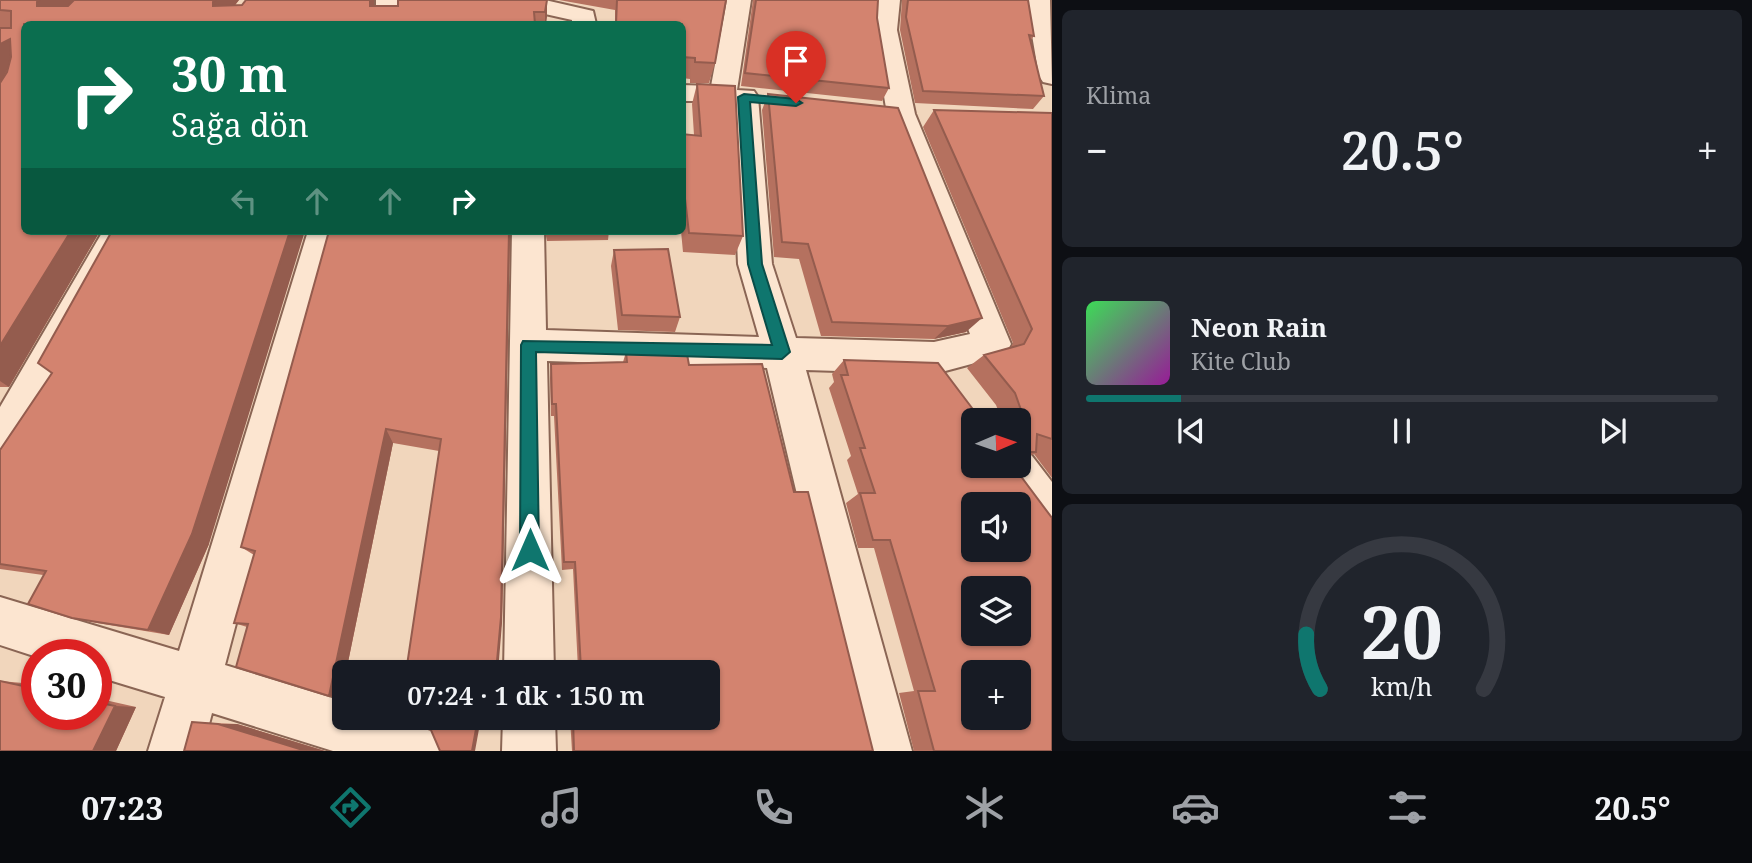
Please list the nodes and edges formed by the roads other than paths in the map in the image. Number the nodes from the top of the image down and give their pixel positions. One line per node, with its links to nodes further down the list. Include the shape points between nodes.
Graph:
1 (388, 0): 6 (street)
2 (513, 0): 7 (street, via 584,16)
3 (739, 0): 10 (street)
4 (888, 0): 16 (street, via 885,30 902,113 992,344)
5 (1038, 0): 8 (street)
6 (388, 21)
7 (584, 21)
8 (1052, 76)
9 (686, 93): 10 (street)
10 (746, 98): 15 (street, via 755,264)
11 (117, 235): 18 (street)
12 (323, 235): 23 (street)
13 (528, 235): 14 (street)
14 (528, 345): 15 (street); 22 (street)
15 (782, 352): 16 (street); 28 (street)
16 (934, 358): 17 (street)
17 (957, 389)
18 (0, 446)
19 (1023, 478): 20 (street)
20 (1052, 517)
21 (0, 621): 23 (street)
22 (529, 660)
23 (196, 684): 25 (street); 26 (street)
24 (529, 730): 27 (street)
25 (175, 751)
26 (417, 751)
27 (529, 751)
28 (885, 751)

